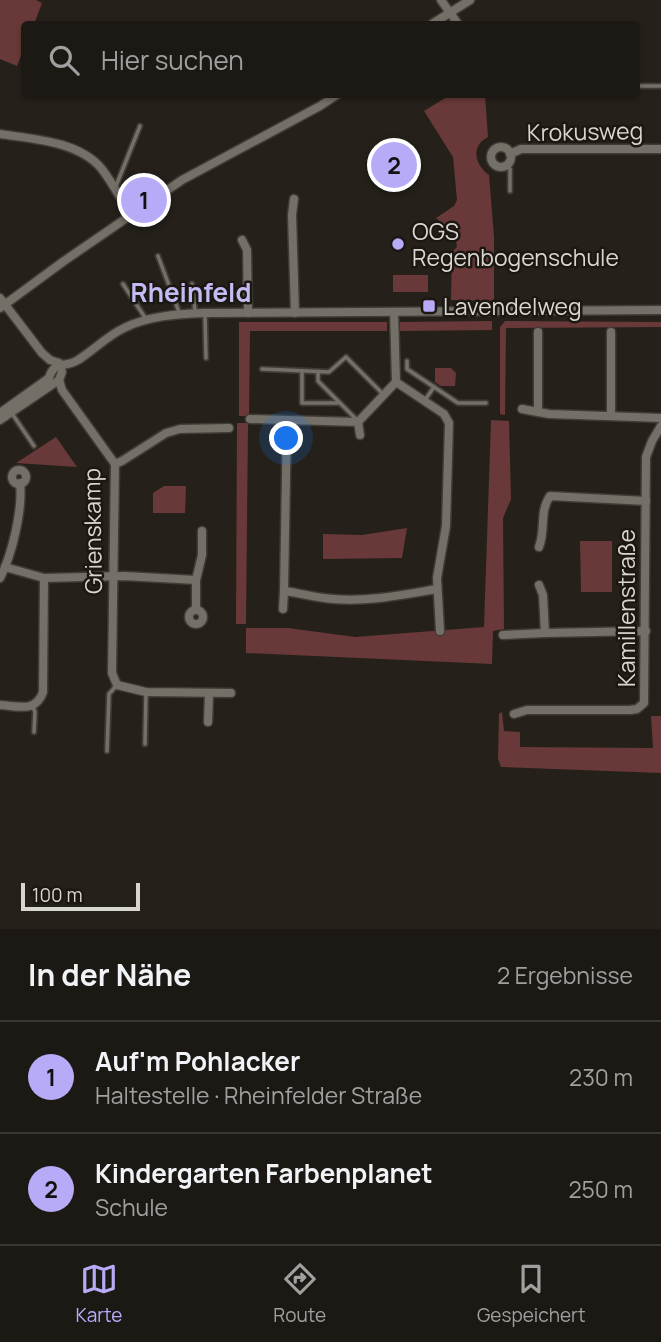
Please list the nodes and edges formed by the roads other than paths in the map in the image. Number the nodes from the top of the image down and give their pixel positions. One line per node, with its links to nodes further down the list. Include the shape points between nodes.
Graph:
1 (441, 0): 3 (street)
2 (470, 0): 3 (street)
3 (450, 12): 4 (street); 5 (street)
4 (436, 21)
5 (456, 21)
6 (640, 86): 7 (lane)
7 (661, 86)
8 (332, 98): 17 (street, via 182,180)
9 (140, 127): 14 (lane)
10 (0, 134): 14 (street, via 80,153 101,168)
11 (661, 149): 12 (street, Krokusweg, via 521,149)
12 (510, 153): 13 (street, Krokusweg); 13 (street, Krokusweg, via 500,147 491,154 496,165)
13 (507, 164): 15 (lane)
14 (115, 189): 17 (street)
15 (510, 191)
16 (294, 199): 27 (street)
17 (130, 214): 22 (street)
18 (242, 240): 26 (street, via 247,250)
19 (158, 256): 28 (lane)
20 (123, 284): 29 (lane)
21 (192, 284): 25 (lane)
22 (2, 303): 34 (street, via 42,353)
23 (661, 310): 24 (street)
24 (394, 312): 27 (street); 39 (street)
25 (200, 313): 26 (street); 28 (street); 32 (lane)
26 (248, 313): 27 (street)
27 (295, 313)
28 (179, 314): 29 (street)
29 (146, 321): 34 (street, via 123,328 78,360)
30 (538, 332): 47 (street)
31 (611, 332): 48 (street)
32 (206, 358)
33 (407, 361): 40 (lane, via 407,369)
34 (59, 363): 38 (street, via 62,373)
35 (261, 369): 36 (lane)
36 (302, 371): 37 (lane); 44 (lane, via 302,403)
37 (318, 372): 41 (lane, via 329,372 346,357); 44 (lane, via 318,381)
38 (54, 381): 46 (street); 58 (street, Grienskamp)
39 (396, 382): 41 (street); 42 (street)
40 (434, 387): 42 (lane); 43 (lane, via 458,403)
41 (385, 396): 53 (street)
42 (425, 400): 69 (street, via 449,423 446,526)
43 (486, 403)
44 (340, 404): 53 (lane)
45 (522, 409): 47 (street)
46 (6, 411): 51 (street); 57 (lane)
47 (538, 412): 48 (street)
48 (611, 415): 49 (street)
49 (661, 418)
50 (250, 419): 52 (street)
51 (0, 420)
52 (287, 420): 53 (street); 70 (street)
53 (358, 422): 56 (street)
54 (661, 426): 60 (street, Kamillenstraße, via 646,457)
55 (229, 428): 58 (street, via 166,433)
56 (360, 435)
57 (34, 446)
58 (114, 464): 66 (street, Grienskamp)
59 (20, 483): 63 (street, via 22,495)
60 (646, 501): 62 (street, via 550,496 543,509); 74 (street, Kamillenstraße)
61 (202, 531): 67 (street)
62 (539, 547)
63 (5, 567): 64 (street); 65 (street)
64 (0, 578)
65 (44, 578): 66 (street); 82 (street, via 44,687)
66 (113, 578): 67 (street); 77 (street, Grienskamp, via 112,673)
67 (196, 580): 72 (street)
68 (539, 586): 75 (street)
69 (437, 589): 70 (street, via 365,599); 73 (street)
70 (284, 591): 71 (street)
71 (283, 609)
72 (196, 610)
73 (440, 631)
74 (646, 631): 75 (street); 83 (street, Kamillenstraße, via 641,707 527,709)
75 (545, 633): 76 (street)
76 (503, 635)
77 (117, 685): 78 (street); 87 (lane, Grienskamp, via 109,694)
78 (146, 692): 80 (street); 86 (lane)
79 (231, 693): 80 (street)
80 (209, 694): 84 (street)
81 (0, 705): 82 (street)
82 (33, 706): 85 (lane)
83 (514, 714)
84 (208, 722)
85 (34, 732)
86 (145, 744)
87 (107, 751)

